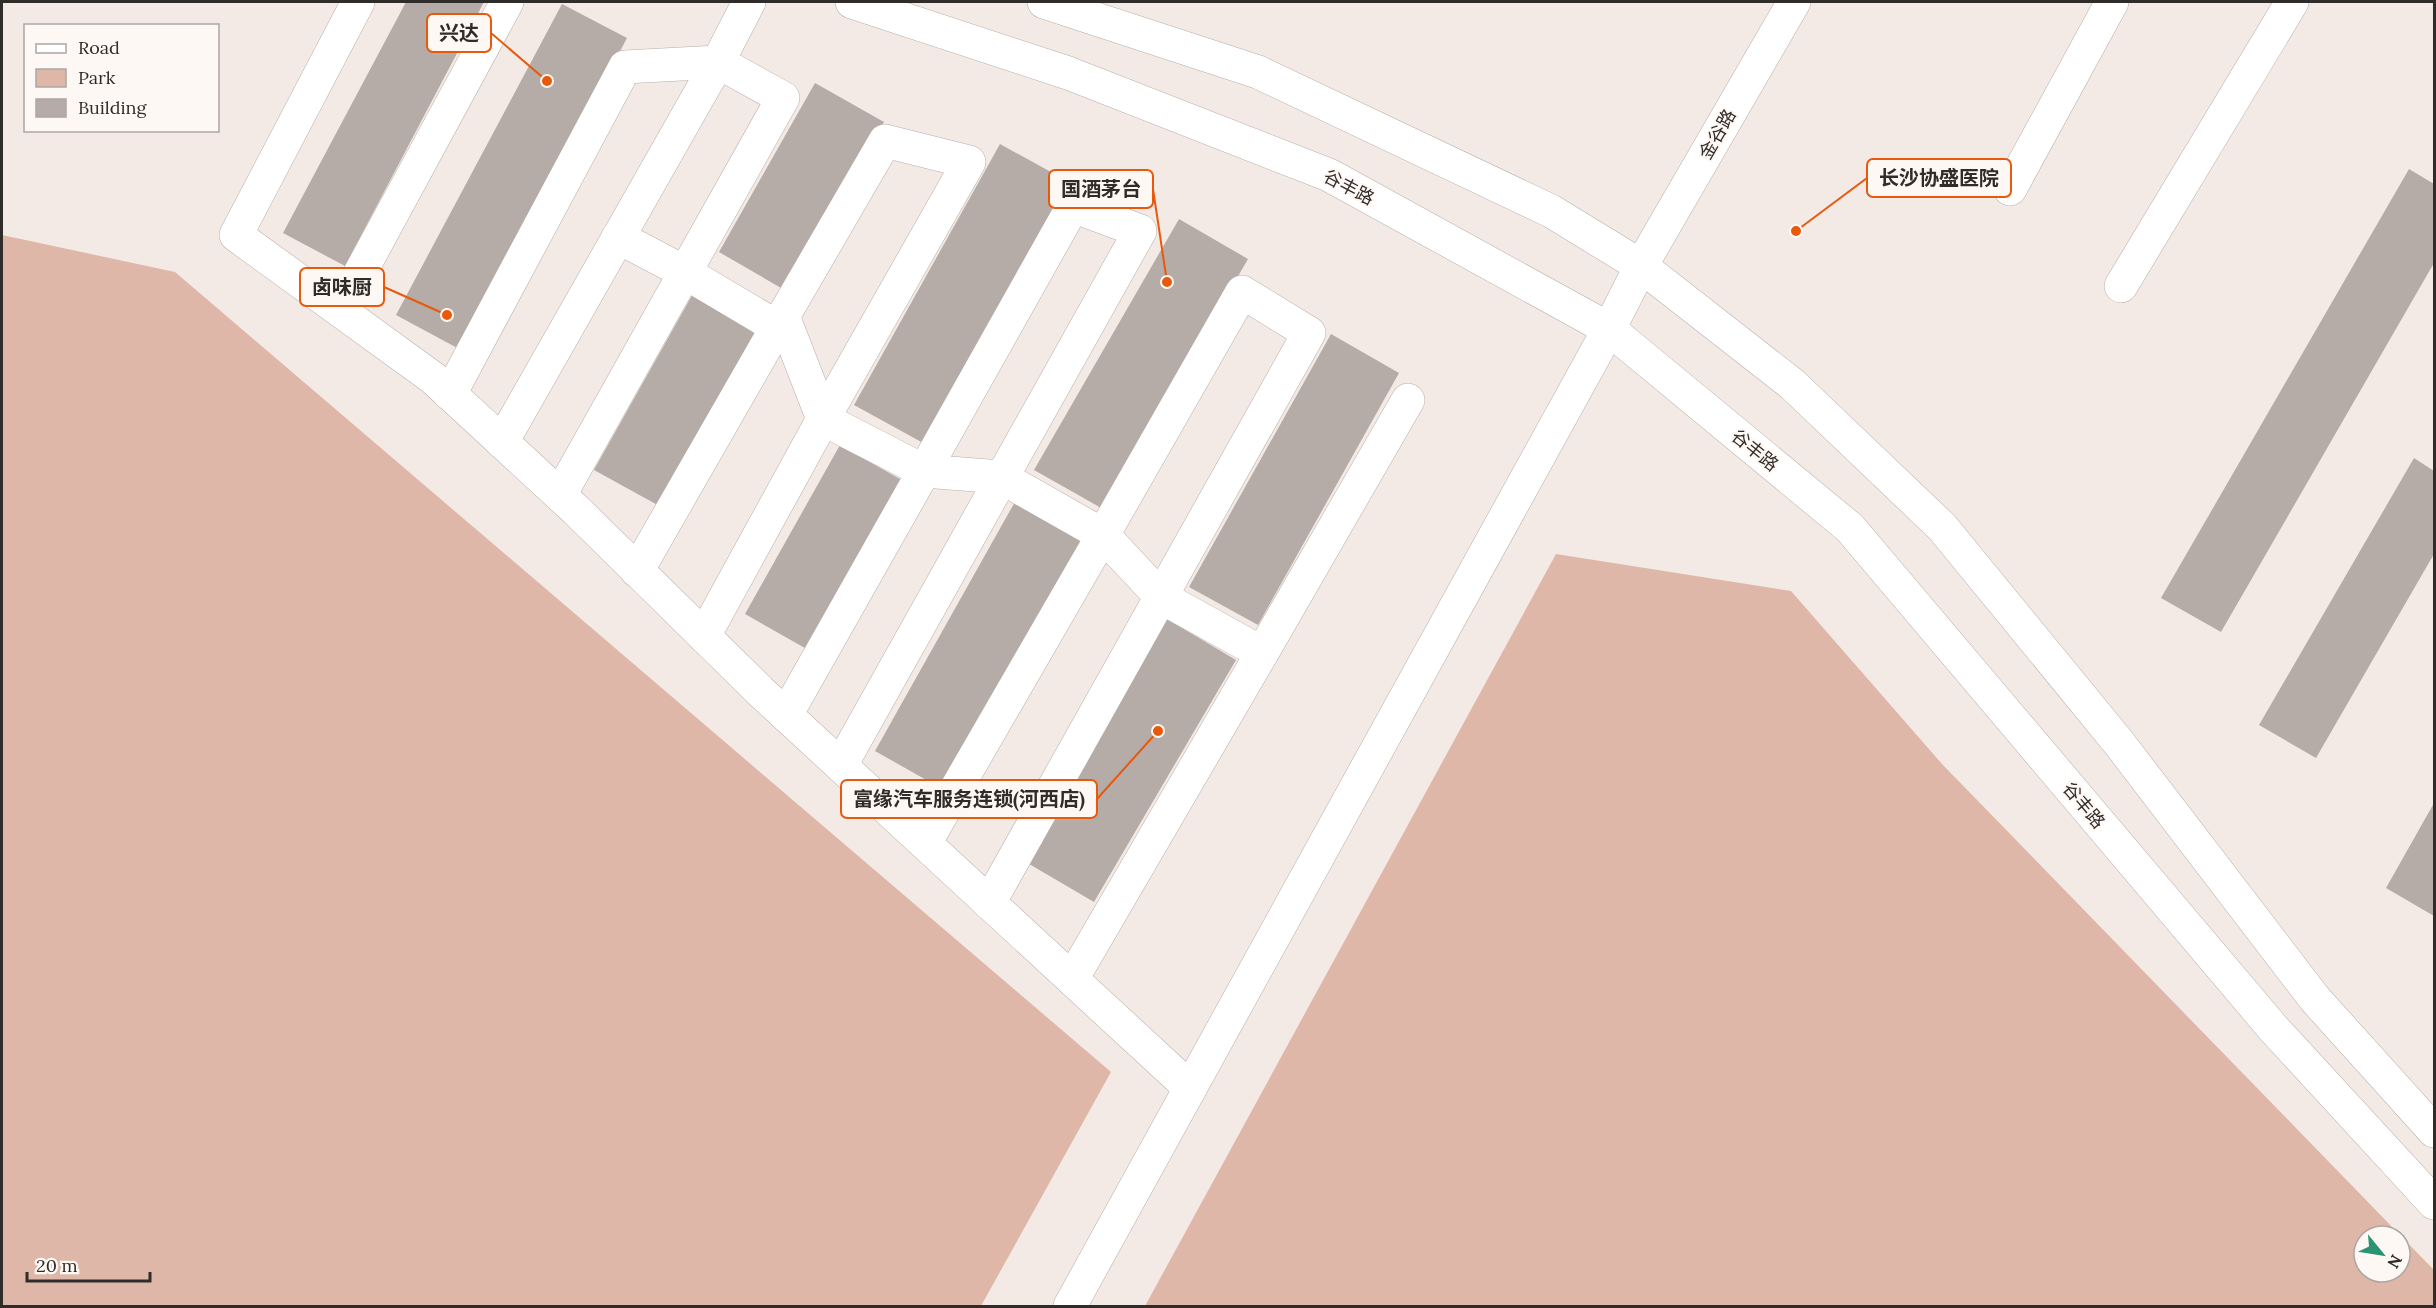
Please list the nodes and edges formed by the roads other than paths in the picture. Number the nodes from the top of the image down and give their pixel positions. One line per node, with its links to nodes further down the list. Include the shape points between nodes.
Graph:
1 (358, 2): 15 (street, via 236,235)
2 (507, 2): 15 (street)
3 (749, 2): 9 (street)
4 (852, 2): 17 (street, 谷丰路, via 1068,73 1329,175)
5 (1044, 2): 12 (street, via 1258,72 1551,212)
6 (1794, 2): 12 (street, 金谷路)
7 (2112, 2): 10 (street)
8 (2292, 2): 14 (street)
9 (718, 62): 11 (street); 13 (street, via 783,98); 18 (street, via 625,67)
10 (2010, 189)
11 (618, 237): 13 (street); 21 (street)
12 (1641, 266): 17 (street, 金谷路); 36 (street, via 1792,384 1942,526 2119,743 2315,999)
13 (686, 273): 16 (street); 24 (street)
14 (2121, 286)
15 (340, 310): 18 (street)
16 (780, 322): 20 (street); 20 (street, via 885,141 969,162); 26 (street)
17 (1609, 329): 35 (street, 金谷路); 37 (street, 谷丰路, via 1850,528 2273,1028)
18 (450, 394): 21 (street)
19 (1408, 400): 29 (street)
20 (823, 419): 22 (street); 28 (street)
21 (502, 442): 24 (street)
22 (924, 471): 23 (street); 23 (street, via 1073,206 1140,231); 30 (street)
23 (1001, 477): 25 (street); 31 (street)
24 (560, 495): 26 (street)
25 (1103, 535): 27 (street); 27 (street, via 1242,292 1308,333); 32 (street)
26 (638, 570): 28 (street)
27 (1161, 597): 29 (street); 33 (street)
28 (704, 636): 30 (street)
29 (1262, 653): 34 (street)
30 (786, 715): 31 (street)
31 (841, 765): 32 (street)
32 (925, 843): 33 (street)
33 (990, 903): 34 (street)
34 (1072, 979): 35 (street)
35 (1190, 1088): 38 (street, 金谷路)
36 (2434, 1131)
37 (2434, 1203)
38 (1070, 1306)

